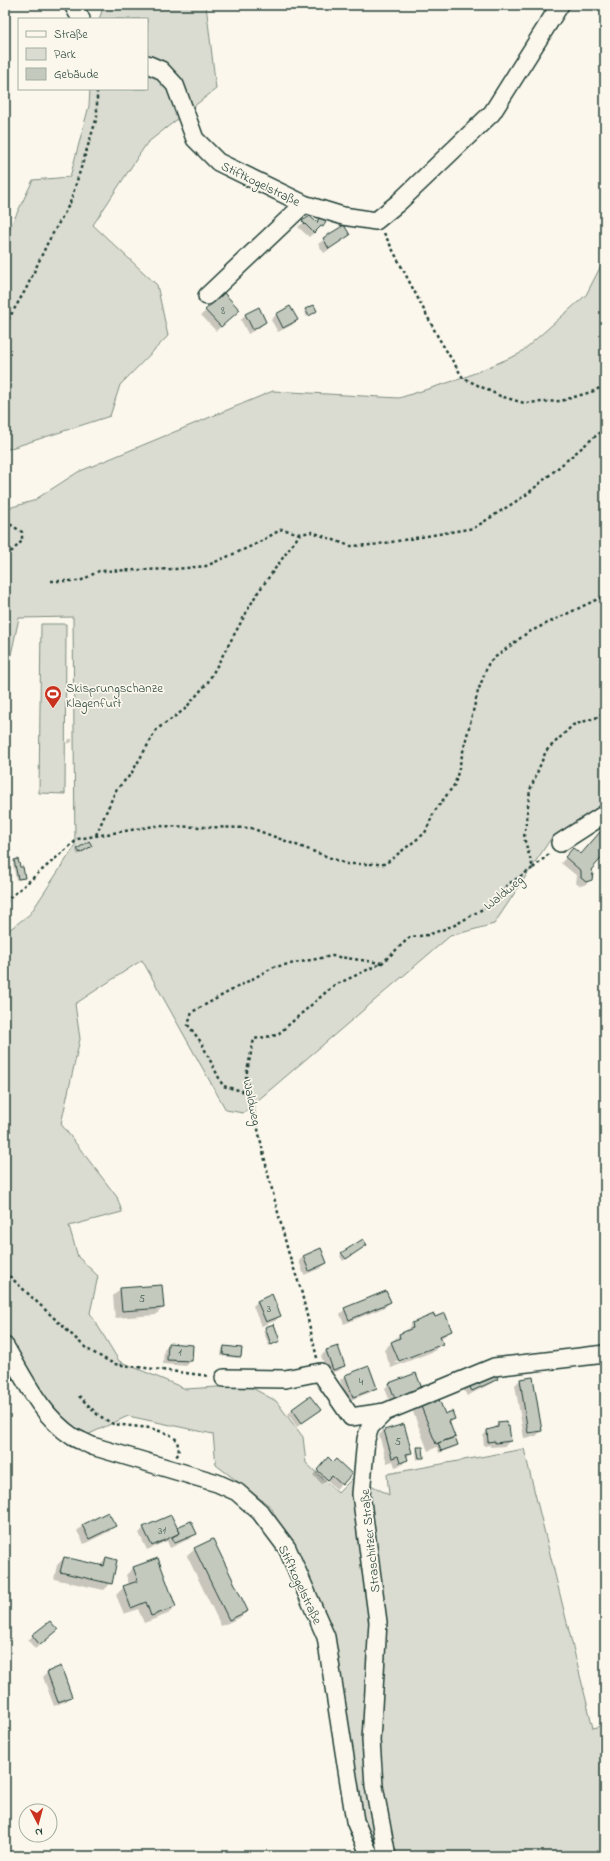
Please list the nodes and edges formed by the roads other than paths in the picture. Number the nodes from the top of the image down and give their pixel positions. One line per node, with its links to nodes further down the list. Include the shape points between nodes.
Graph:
1 (73, 5): 3 (street)
2 (560, 5): 5 (street, Stiftkogelstraße, via 492,113 398,204 376,221 342,216)
3 (80, 18)
4 (148, 64): 5 (street, Stiftkogelstraße, via 161,70 175,85 195,139 218,162)
5 (304, 204): 6 (street)
6 (206, 296)
7 (605, 814): 8 (street)
8 (560, 843)
9 (5, 1346): 15 (street, Stiftkogelstraße, via 38,1402 55,1422 73,1437 92,1446 217,1483 237,1492 260,1512 286,1548 326,1637 355,1821)
10 (605, 1354): 12 (street, Straschitzer Straße, via 494,1367)
11 (224, 1378): 13 (street, via 285,1379 320,1372)
12 (385, 1412): 13 (street); 14 (street, Straschitzer Straße, via 370,1427)
13 (351, 1417): 14 (street)
14 (366, 1439): 16 (street, Straschitzer Straße, via 361,1494 378,1622 371,1740 374,1786)
15 (370, 1856)
16 (387, 1856)

